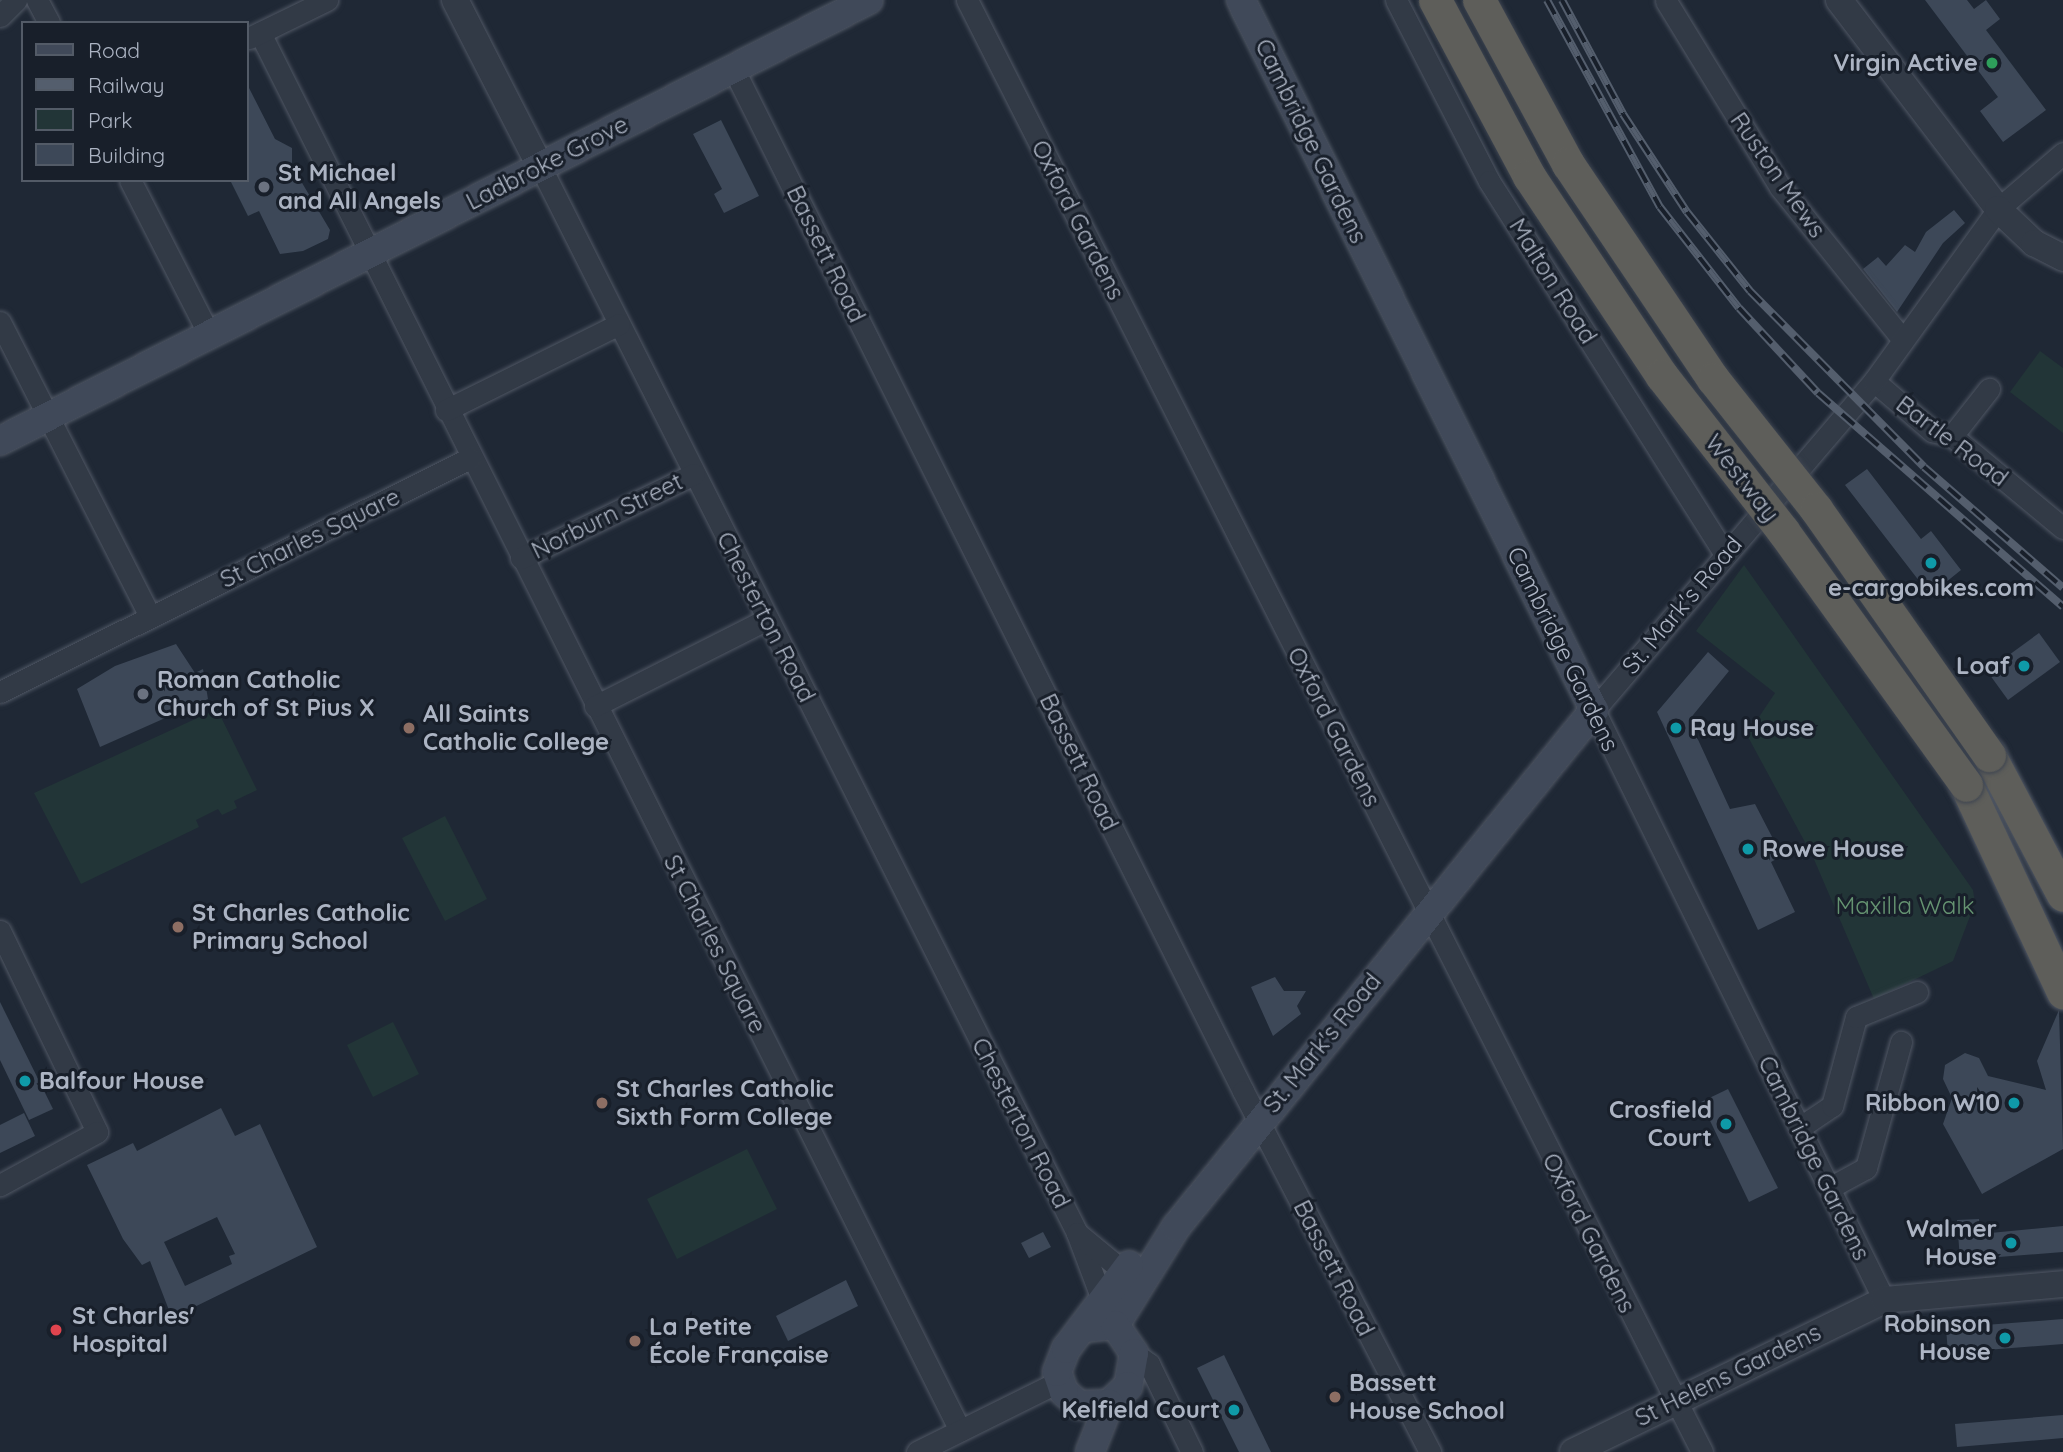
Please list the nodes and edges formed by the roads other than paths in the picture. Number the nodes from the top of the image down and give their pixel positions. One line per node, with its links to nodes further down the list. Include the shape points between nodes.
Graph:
1 (16, 0): 13 (street)
2 (37, 0): 14 (street)
3 (327, 0): 15 (street)
4 (455, 0): 18 (street, Chesterton Road)
5 (869, 0): 16 (main road, Ladbroke Grove)
6 (967, 0): 47 (street, Oxford Gardens)
7 (1241, 0): 42 (main road, Cambridge Gardens)
8 (1396, 0): 36 (street, Malton Road, via 1489,181)
9 (1435, 0): 44 (highway, Westway, bridge, via 1529,176 1662,376 1783,531)
10 (1479, 0): 43 (highway, Westway, bridge, via 1568,164 1652,289)
11 (1839, 0): 20 (street)
12 (1666, 1): 26 (street, Ruston Mews, via 1780,187)
13 (0, 16)
14 (48, 21)
15 (253, 36): 21 (street, St Charles Square)
16 (733, 68): 18 (main road, Ladbroke Grove); 53 (street, Bassett Road)
17 (2063, 153): 20 (street, St. Mark's Road)
18 (540, 166): 21 (main road, Ladbroke Grove); 24 (street, Chesterton Road)
19 (131, 182): 25 (street)
20 (1998, 209): 22 (street, via 2034,243); 26 (street, St. Mark's Road)
21 (366, 255): 25 (main road, Ladbroke Grove); 29 (street, St Charles Square)
22 (2063, 258)
23 (0, 322): 30 (street)
24 (619, 324): 29 (street); 34 (street, Chesterton Road)
25 (210, 336): 30 (main road, Ladbroke Grove)
26 (1903, 340): 27 (street, St. Mark's Road)
27 (1874, 381): 31 (street, Bartle Road, via 1931,431); 36 (street, St. Mark's Road)
28 (1989, 389): 31 (street)
29 (446, 410): 33 (street, St Charles Square)
30 (47, 417): 32 (main road, Ladbroke Grove); 38 (street)
31 (1952, 436): 35 (street, Bartle Road)
32 (0, 441)
33 (470, 458): 37 (street, St Charles Square); 38 (street, St Charles Square)
34 (694, 474): 37 (street, Norburn Street); 39 (street, Chesterton Road)
35 (2063, 528)
36 (1725, 554): 42 (street, St. Mark's Road)
37 (521, 558): 41 (street, St Charles Square)
38 (150, 617): 40 (street, St Charles Square)
39 (767, 619): 41 (street); 58 (street, Chesterton Road)
40 (0, 692)
41 (595, 706): 71 (street, St Charles Square)
42 (1594, 710): 47 (main road, St. Mark's Road); 54 (street, Cambridge Gardens)
43 (1990, 755): 45 (highway); 46 (highway, Westway)
44 (1966, 785): 49 (highway, Westway); 51 (highway)
45 (2063, 872)
46 (2063, 895)
47 (1428, 914): 53 (main road, St. Mark's Road); 69 (street, Oxford Gardens)
48 (0, 931): 55 (street, via 96,1122 91,1139)
49 (2063, 947)
50 (1917, 992): 54 (street, via 1856,1017 1832,1106)
51 (2063, 992)
52 (1901, 1042): 56 (street, via 1866,1168)
53 (1258, 1121): 57 (main road, St. Mark's Road); 75 (street, Bassett Road)
54 (1799, 1128): 56 (street, Cambridge Gardens)
55 (0, 1185)
56 (1829, 1188): 62 (street, Cambridge Gardens)
57 (1176, 1227): 59 (main road, St. Mark's Road); 63 (main road, St. Mark's Road)
58 (1077, 1233): 59 (street, Chesterton Road); 61 (street, Chesterton Road)
59 (1123, 1271): 61 (main road, St. Mark's Road)
60 (2063, 1284): 62 (street)
61 (1102, 1299): 64 (main road, St. Mark's Road)
62 (1884, 1300): 69 (street, St Helens Gardens)
63 (1115, 1325): 64 (main road); 65 (main road)
64 (1085, 1328): 66 (main road, via 1059,1361)
65 (1134, 1353): 67 (street, via 1149,1364); 68 (main road)
66 (1058, 1382): 70 (main road); 71 (street)
67 (1161, 1391): 68 (street); 74 (street)
68 (1119, 1395): 70 (main road); 72 (main road)
69 (1675, 1401): 76 (street, St Helens Gardens); 77 (street, Oxford Gardens)
70 (1079, 1405): 72 (main road)
71 (960, 1430): 73 (street)
72 (1091, 1451)
73 (917, 1452)
74 (1192, 1452)
75 (1430, 1452)
76 (1573, 1452)
77 (1702, 1452)

